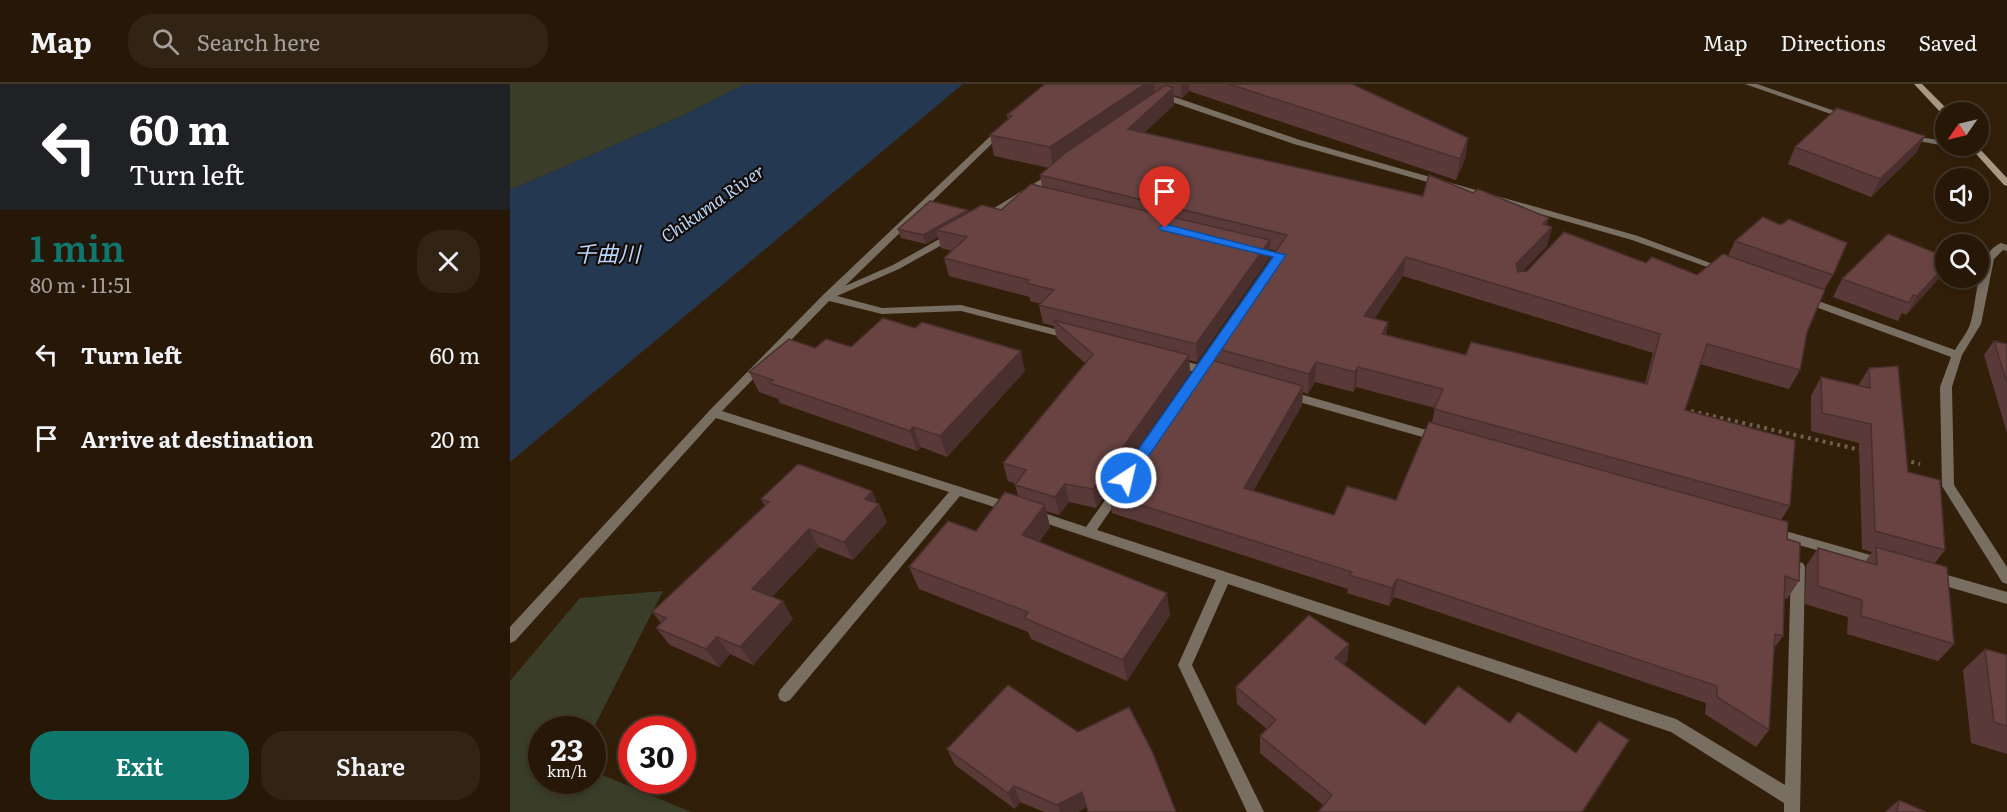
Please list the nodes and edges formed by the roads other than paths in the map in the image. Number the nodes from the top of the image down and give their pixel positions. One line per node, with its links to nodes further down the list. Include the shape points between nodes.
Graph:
1 (1749, 84): 6 (street)
2 (1918, 84): 4 (street)
3 (1159, 98): 12 (street, via 1297,142)
4 (1936, 102)
5 (1010, 122): 17 (street)
6 (1861, 122)
7 (1894, 133): 8 (street)
8 (1935, 142)
9 (1981, 156): 11 (street)
10 (1063, 168): 17 (street, via 1032,196 896,267)
11 (2007, 183)
12 (1578, 221): 13 (street); 15 (street)
13 (1571, 229)
14 (2007, 248): 19 (street, via 2001,246 1989,258 1976,324)
15 (1735, 274)
16 (1790, 294): 19 (street)
17 (827, 297): 18 (street, via 882,311 961,308); 23 (street)
18 (1087, 340)
19 (1957, 355): 32 (street, via 1946,387 1948,486)
20 (1167, 361): 21 (street)
21 (1225, 376)
22 (1282, 393): 24 (street)
23 (714, 413): 26 (street); 35 (street)
24 (1454, 442)
25 (1129, 475): 28 (street)
26 (958, 490): 28 (street); 36 (street)
27 (1764, 530): 29 (street)
28 (1089, 532): 33 (street)
29 (1798, 540): 30 (street); 37 (street)
30 (1897, 567)
31 (1919, 573): 34 (street)
32 (2007, 578)
33 (1223, 579): 37 (street, via 1676,726); 38 (street, via 1185,665)
34 (2007, 598)
35 (510, 637)
36 (785, 695)
37 (1792, 806)
38 (1256, 812)

